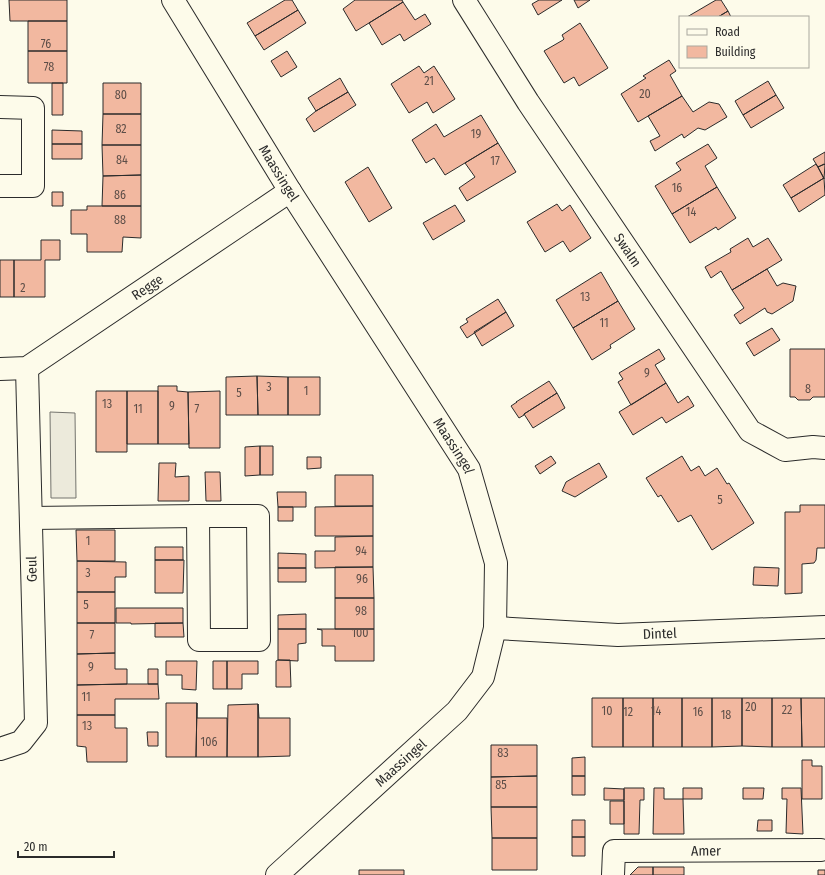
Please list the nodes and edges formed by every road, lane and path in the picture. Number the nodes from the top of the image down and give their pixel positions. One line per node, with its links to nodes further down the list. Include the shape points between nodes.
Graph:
1 (173, 0): 5 (street, Maassingel)
2 (464, 0): 8 (street, Swalm, via 528,102 750,431 785,450)
3 (0, 108): 4 (street, via 33,108 33,186)
4 (0, 186)
5 (290, 191): 6 (street, Regge); 12 (street, Maassingel, via 469,469 496,563)
6 (27, 368): 7 (street); 10 (street, Geul)
7 (0, 369)
8 (825, 448)
9 (198, 516): 9 (street, via 199,640 259,640 258,516); 10 (street)
10 (31, 518): 13 (street, Geul, via 36,723 21,742)
11 (825, 627): 12 (street, Dintel, via 618,635)
12 (495, 628): 15 (street, Maassingel, via 483,676 457,711)
13 (0, 748)
14 (821, 850): 16 (street, Amer, via 614,851)
15 (277, 875)
16 (613, 875)

